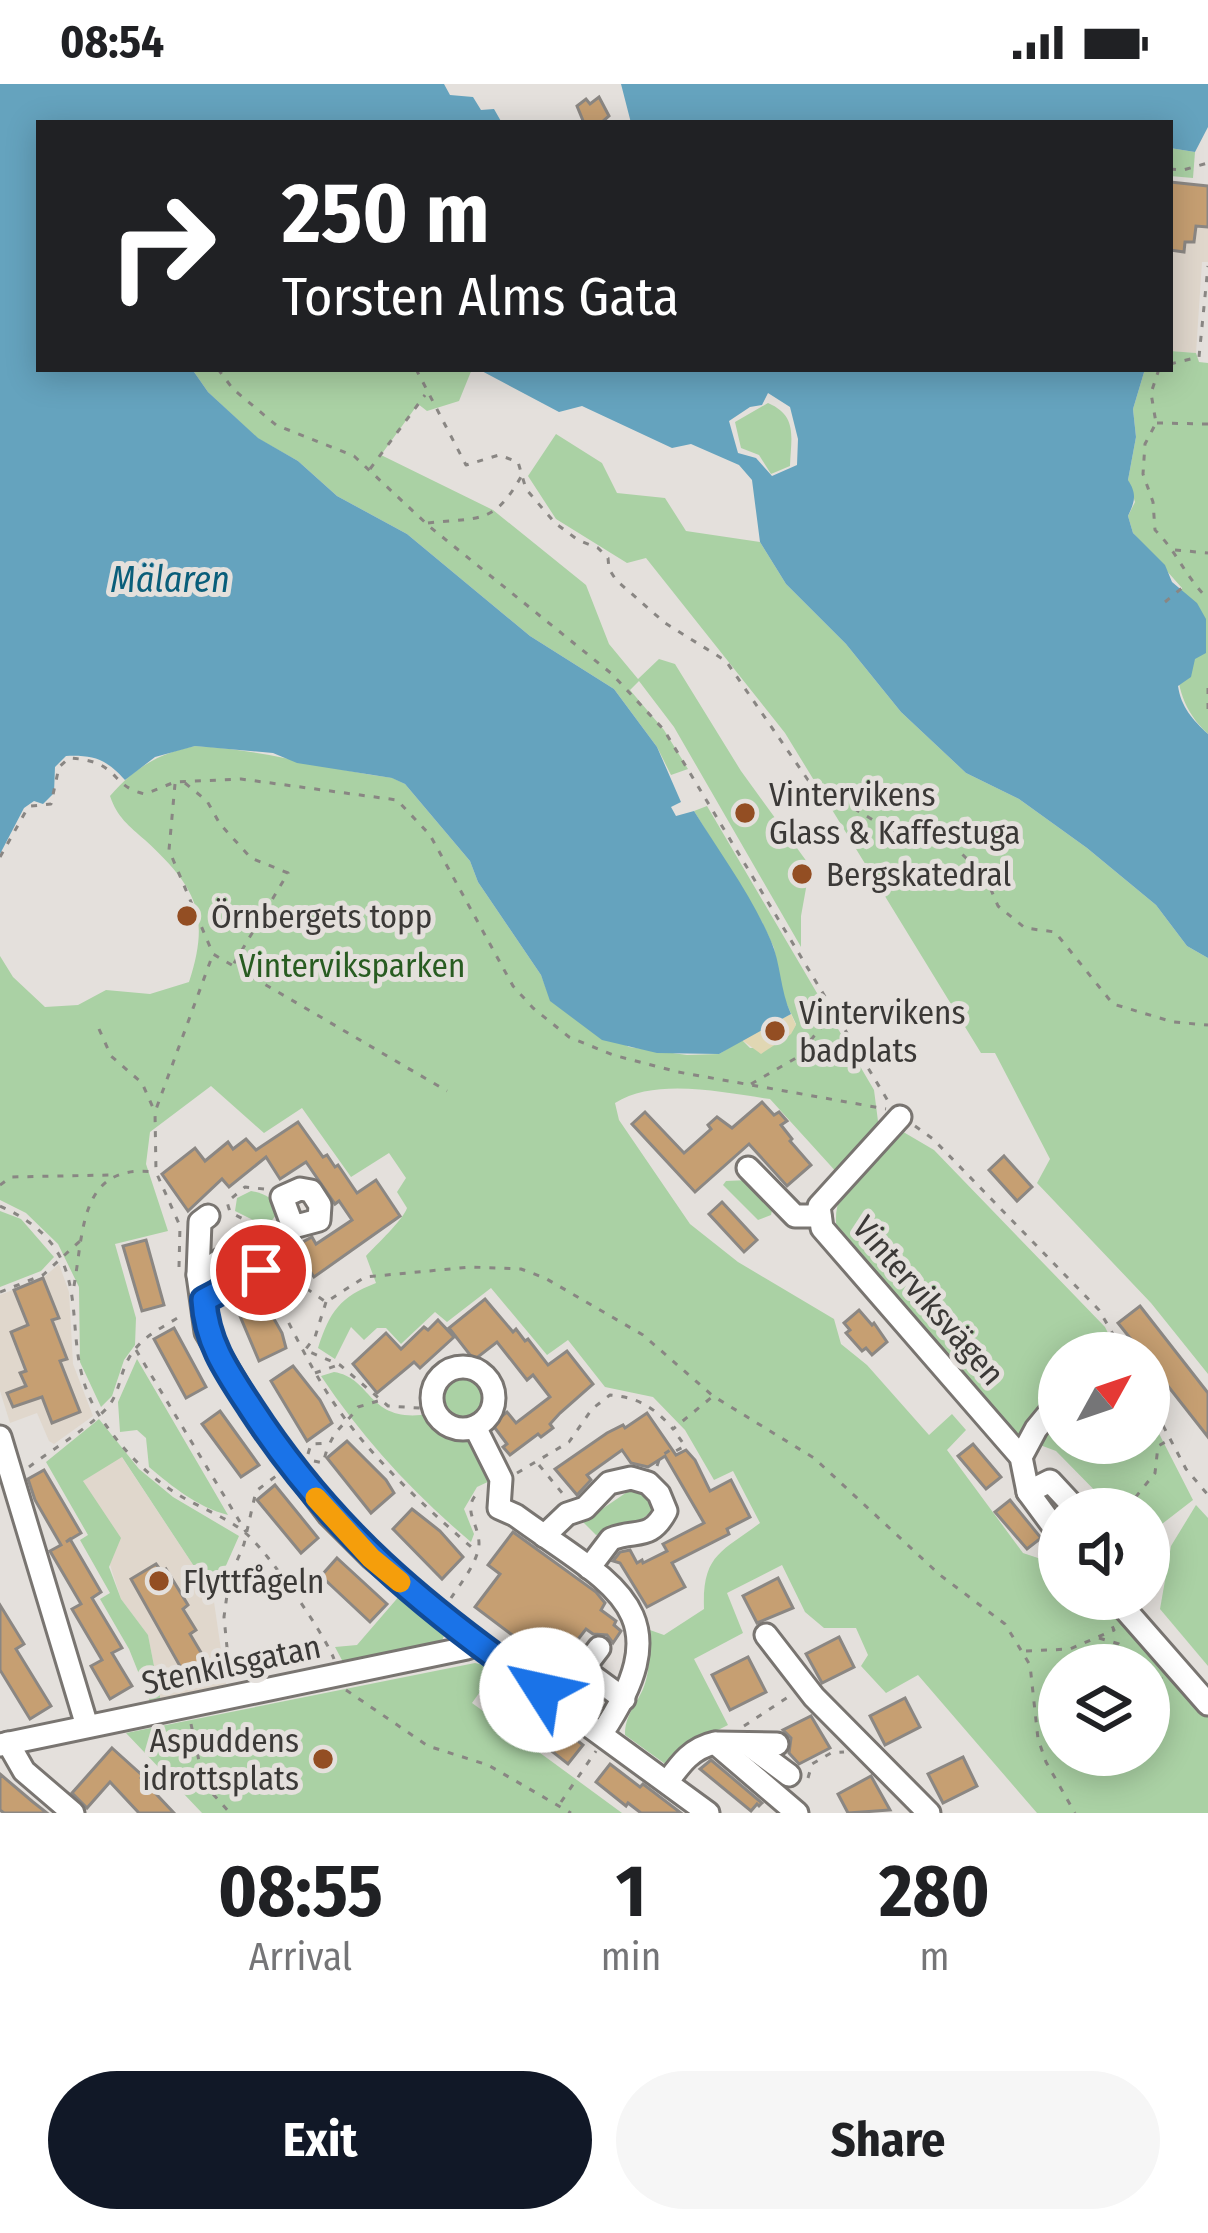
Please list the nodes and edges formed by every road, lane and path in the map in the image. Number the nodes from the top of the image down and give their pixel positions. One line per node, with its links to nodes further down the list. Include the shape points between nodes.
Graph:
1 (1208, 163): 2 (path)
2 (1173, 169)
3 (1208, 266): 4 (path)
4 (1199, 357): 5 (path); 6 (path)
5 (1208, 358)
6 (1173, 363)
7 (220, 372): 13 (path, via 277,425)
8 (417, 372): 10 (path)
9 (1158, 372): 11 (path, via 1151,393)
10 (426, 393): 13 (path); 14 (path, via 466,465 499,455 518,462)
11 (1156, 423): 12 (path); 16 (path, via 1143,474 1155,530)
12 (1208, 424)
13 (369, 470): 15 (path)
14 (522, 476): 15 (path, via 489,516); 29 (path, via 555,523 608,558 616,580 727,661 808,780 895,833 955,847 986,878 998,906 1024,928 1055,932 1113,1004)
15 (426, 524): 28 (path, via 612,674 664,730)
16 (1175, 550): 17 (path); 19 (path, via 1181,571)
17 (1208, 553)
18 (1182, 588): 20 (path)
19 (1208, 599)
20 (1165, 602)
21 (1208, 688): 22 (path)
22 (1207, 711)
23 (175, 782): 24 (path); 25 (path, via 145,794 94,759 63,761 51,804 26,811); 26 (path, via 169,850)
24 (184, 782): 27 (path, via 250,858 287,873); 31 (path, via 241,779 397,800 430,835 533,1009 569,1037 613,1055)
25 (0, 857)
26 (213, 954): 27 (path); 33 (path)
27 (232, 966): 32 (path)
28 (833, 1012): 31 (path, via 796,1058); 34 (path)
29 (1208, 1025)
30 (99, 1029): 33 (path)
31 (749, 1085): 34 (path, via 879,1105)
32 (447, 1091)
33 (155, 1112): 36 (path)
34 (900, 1117): 42 (street, Vinterviksvägen, via 819,1206); 53 (path, via 933,1139)
35 (748, 1168): 42 (street, via 795,1216)
36 (156, 1172): 37 (path); 47 (path, via 180,1226 177,1254)
37 (110, 1175): 38 (path, via 11,1177); 43 (path, via 92,1199)
38 (0, 1185)
39 (282, 1197): 44 (street); 44 (street, via 311,1192 322,1214); 44 (path, via 257,1185 227,1202)
40 (0, 1205): 46 (path, via 24,1216)
41 (208, 1216): 47 (street)
42 (820, 1216): 71 (street, Vinterviksvägen)
43 (82, 1238): 46 (path); 48 (path)
44 (279, 1250): 50 (street); 51 (path, via 297,1282); 55 (path)
45 (231, 1253): 47 (street)
46 (61, 1257): 48 (path); 49 (path)
47 (189, 1274): 50 (street)
48 (74, 1288): 61 (path, via 76,1362)
49 (0, 1292)
50 (204, 1300): 73 (street, via 206,1332 244,1399)
51 (326, 1302): 55 (path); 58 (path, via 365,1277 521,1269 643,1335)
52 (182, 1316): 54 (path)
53 (1112, 1332)
54 (135, 1348): 61 (path, via 118,1393); 82 (path)
55 (305, 1350): 56 (path); 57 (path)
56 (340, 1365): 57 (path); 59 (path)
57 (315, 1372): 62 (path)
58 (713, 1396): 65 (path); 95 (path, via 814,1458 1005,1624)
59 (378, 1401): 60 (path); 62 (path)
60 (434, 1409): 63 (street, via 451,1426); 63 (street, via 433,1388 446,1372 476,1369 494,1394 490,1414)
61 (98, 1415): 75 (path); 82 (path, via 140,1466)
62 (346, 1421): 68 (path); 84 (path)
63 (475, 1427): 74 (street)
64 (1038, 1427): 71 (street)
65 (673, 1429): 70 (path, via 685,1446); 72 (path, via 645,1404 610,1395 569,1442)
66 (2, 1440): 75 (street)
67 (1171, 1440): 77 (path, via 1159,1446); 79 (path)
68 (330, 1442): 69 (path); 73 (path, via 323,1462)
69 (311, 1444)
70 (660, 1457)
71 (1021, 1457): 78 (street, Vinterviksvägen)
72 (537, 1463): 74 (path); 81 (path)
73 (300, 1464): 82 (path, via 256,1490); 93 (street, via 329,1515 371,1558)
74 (501, 1478): 83 (street, via 499,1508); 84 (path, via 473,1495 468,1510)
75 (11, 1480): 102 (street)
76 (1057, 1488): 78 (street, via 1051,1481)
77 (1143, 1488)
78 (1028, 1492): 80 (street, Vinterviksvägen)
79 (1208, 1495)
80 (1038, 1506)
81 (576, 1511): 83 (street); 85 (street, via 609,1483 632,1478 659,1494 666,1511 645,1533 611,1539)
82 (247, 1533): 96 (path, via 329,1646); 97 (path, via 224,1617)
83 (544, 1536): 85 (street)
84 (478, 1552): 86 (path)
85 (589, 1568): 98 (street, via 623,1598 636,1626 639,1657)
86 (449, 1600)
87 (1113, 1620): 91 (path, via 1114,1630)
88 (1127, 1620): 100 (street)
89 (497, 1627): 93 (street)
90 (766, 1635): 118 (street, via 803,1685)
91 (1097, 1638): 92 (path); 95 (path, via 1070,1649)
92 (1119, 1644)
93 (477, 1645): 96 (street, Stenkilsgatan); 103 (street)
94 (599, 1648): 98 (street, via 583,1669)
95 (1024, 1651): 119 (path, via 1038,1739)
96 (340, 1675): 97 (street, Stenkilsgatan); 112 (path, via 347,1695 428,1746 488,1765)
97 (235, 1697): 101 (street, Stenkilsgatan)
98 (624, 1700): 103 (street)
99 (783, 1703): 104 (path)
100 (1208, 1703)
101 (188, 1708): 102 (street, Stenkilsgatan); 114 (path, via 204,1784)
102 (87, 1726): 106 (street, Stenkilsgatan)
103 (602, 1733): 111 (street); 112 (path)
104 (745, 1737): 105 (street); 107 (street); 110 (street)
105 (716, 1743): 111 (street, via 686,1756); 117 (street)
106 (4, 1744): 113 (street)
107 (777, 1744)
108 (831, 1753): 109 (path)
109 (812, 1764)
110 (789, 1775)
111 (668, 1781): 116 (street)
112 (560, 1803): 115 (path)
113 (73, 1813)
114 (230, 1813)
115 (571, 1813)
116 (708, 1813)
117 (797, 1813)
118 (929, 1813)
119 (1075, 1813)

